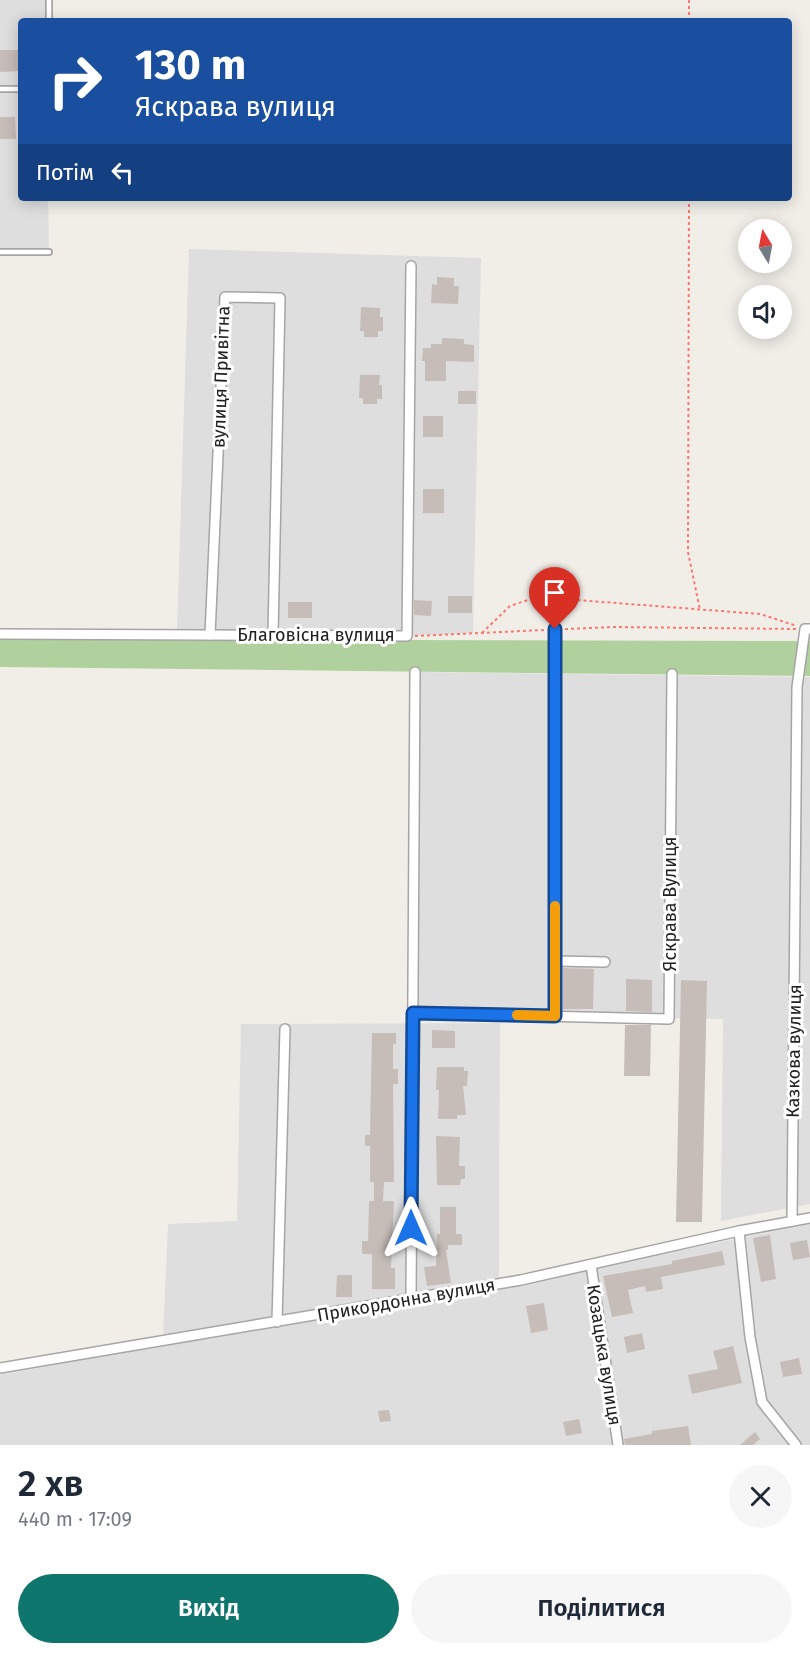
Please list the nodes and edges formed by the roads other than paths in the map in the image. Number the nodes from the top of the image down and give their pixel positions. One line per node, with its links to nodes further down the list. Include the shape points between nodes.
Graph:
1 (49, 0): 2 (lane)
2 (49, 18)
3 (0, 89): 4 (lane)
4 (18, 89)
5 (0, 252): 6 (lane)
6 (49, 252)
7 (411, 266): 12 (street, Благовісна вулиця, via 406,636)
8 (555, 629): 15 (street)
9 (808, 629): 21 (street, Казкова вулиця, via 797,687)
10 (0, 634): 11 (street, Благовісна вулиця)
11 (210, 635): 12 (street, Благовісна вулиця); 12 (street, вулиця Привітна, via 225,297 280,298)
12 (273, 635)
13 (415, 672): 17 (street)
14 (672, 674): 18 (street, Яскрава Вулиця, via 669,1019)
15 (555, 961): 16 (street); 18 (street)
16 (605, 962)
17 (413, 1013): 18 (street); 24 (street)
18 (555, 1016)
19 (285, 1029): 25 (street)
20 (810, 1218): 21 (street, Прикордонна вулиця)
21 (792, 1221): 22 (street, Прикордонна вулиця)
22 (739, 1232): 23 (street, Прикордонна вулиця); 28 (street, via 750,1337 762,1402)
23 (591, 1265): 24 (street, Прикордонна вулиця); 27 (street, Козацька вулиця)
24 (411, 1300): 25 (street, Прикордонна вулиця)
25 (277, 1322): 26 (street, Прикордонна вулиця)
26 (0, 1368)
27 (618, 1445)
28 (796, 1445)

